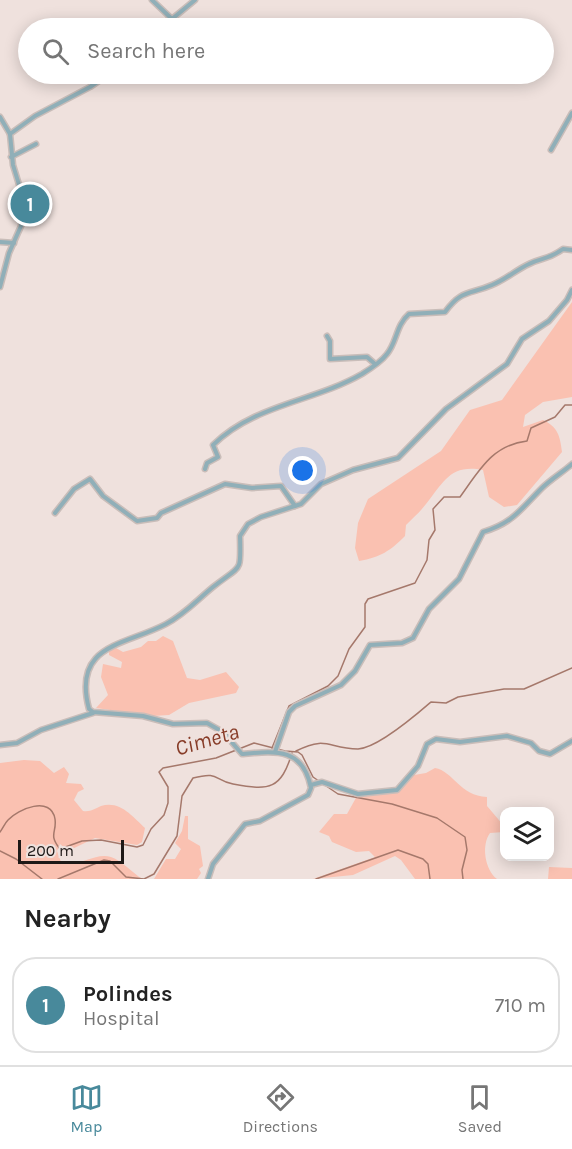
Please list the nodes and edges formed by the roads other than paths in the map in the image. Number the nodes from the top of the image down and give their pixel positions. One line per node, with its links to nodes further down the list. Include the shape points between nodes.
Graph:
1 (152, 0): 3 (street)
2 (195, 0): 4 (street)
3 (171, 18)
4 (173, 18)
5 (94, 84): 8 (street)
6 (572, 113): 10 (street)
7 (0, 117): 8 (street)
8 (10, 134): 11 (street)
9 (36, 144): 11 (street)
10 (550, 150)
11 (11, 157): 13 (street, via 24,198 21,226)
12 (0, 242): 13 (street)
13 (14, 243): 15 (street)
14 (572, 250): 18 (street, via 563,249 495,284 467,291 446,312 409,314 387,354)
15 (0, 287)
16 (572, 290): 21 (street, via 549,321 522,339 507,364 446,409 398,458 353,470 321,484)
17 (327, 336): 18 (street, via 330,359 368,357)
18 (375, 364): 20 (street, via 343,382 254,415 213,445 218,457 207,463)
19 (572, 464): 26 (street, via 543,487 517,516 483,532 459,579 429,609 413,638 402,643 370,645 356,671 341,685 295,706 289,712)
20 (205, 470)
21 (295, 506): 22 (street, via 280,486 252,488 225,484 157,518 137,521 103,496 90,479 74,489); 23 (street, via 271,513 245,528 240,536 239,568 195,605 166,624 99,653 90,664 86,681 87,704)
22 (55, 513)
23 (93, 712): 25 (street, via 17,743); 26 (street, via 143,716 173,724 202,722 223,732 243,754)
24 (572, 741): 27 (street, via 550,754 507,736 460,742 436,739 428,744 418,766 397,790 358,794)
25 (0, 745)
26 (276, 750): 27 (street, via 302,764)
27 (311, 784): 28 (street, via 308,795 260,821 245,824 213,864)
28 (208, 879)

